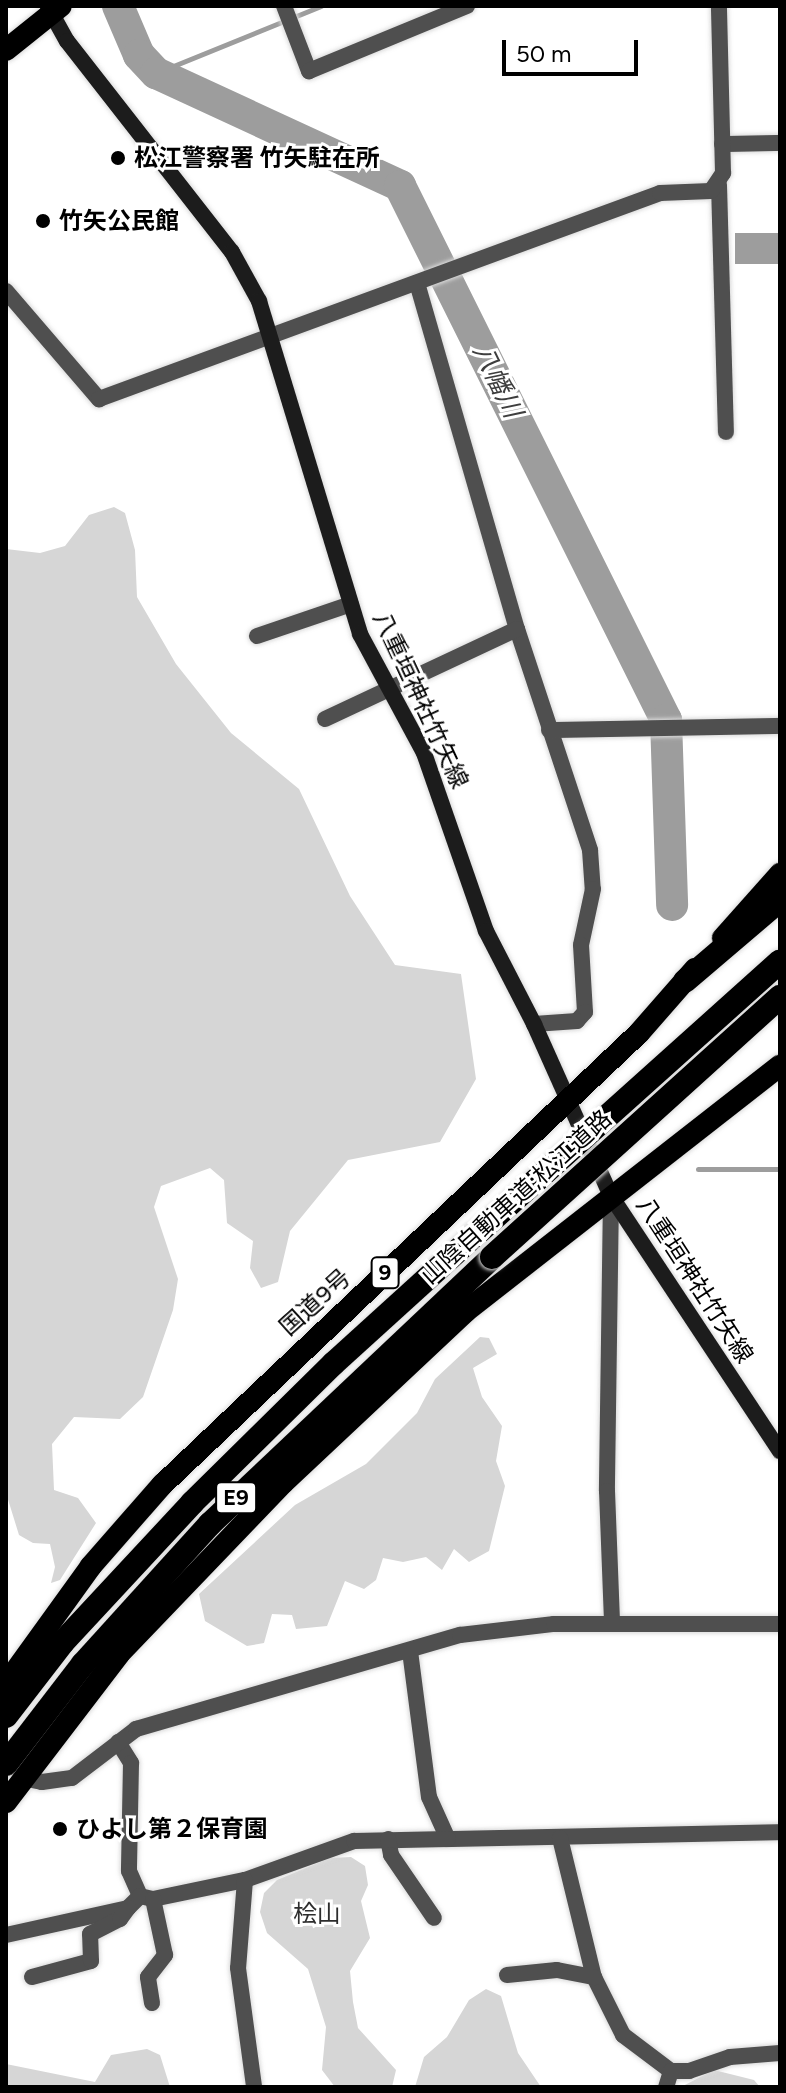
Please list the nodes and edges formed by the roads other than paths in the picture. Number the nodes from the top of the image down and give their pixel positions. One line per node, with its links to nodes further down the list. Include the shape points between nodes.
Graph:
1 (284, 6): 2 (street, via 309,71)
2 (467, 6)
3 (719, 6): 7 (street)
4 (52, 9): 5 (highway); 11 (main road, 八重垣神社竹矢線, via 232,252)
5 (6, 50)
6 (780, 143): 7 (street)
7 (722, 144): 8 (street)
8 (719, 185): 9 (street, via 711,191 660,193); 12 (street)
9 (417, 283): 11 (street); 14 (street)
10 (6, 291): 11 (street, via 99,399)
11 (272, 337): 13 (main road, 八重垣神社竹矢線)
12 (726, 432)
13 (351, 604): 15 (street); 16 (main road, 八重垣神社竹矢線)
14 (517, 629): 16 (street); 19 (street)
15 (257, 636)
16 (386, 687): 17 (street); 25 (main road, 八重垣神社竹矢線, via 424,753 486,931)
17 (325, 719)
18 (780, 726): 19 (street)
19 (549, 730): 25 (street, via 590,850 593,889 581,945 585,1012 577,1021)
20 (780, 874): 23 (highway, 国道9号 / 9)
21 (780, 900): 23 (highway)
22 (780, 961): 34 (highway, 山陰自動車道;松江道路 / E9, bridge, via 334,1363 192,1503 63,1642)
23 (685, 981): 27 (highway, 国道9号 / 9, via 639,1033)
24 (780, 997): 36 (highway, 山陰自動車道;松江道路 / E9, bridge, via 492,1257 210,1524 83,1664)
25 (534, 1024): 27 (main road, 八重垣神社竹矢線)
26 (780, 1066): 28 (highway)
27 (565, 1100): 28 (main road, 八重垣神社竹矢線); 33 (highway, 国道9号 / 9, via 162,1485 91,1566)
28 (611, 1196): 29 (main road, 八重垣神社竹矢線); 30 (street, via 607,1491); 36 (highway, via 466,1311 272,1494)
29 (780, 1451)
30 (612, 1624): 31 (street); 32 (street, via 502,1628)
31 (780, 1624)
32 (410, 1651): 35 (street, via 175,1716 136,1729); 41 (street, via 429,1797)
33 (6, 1684)
34 (6, 1716)
35 (118, 1742): 36 (street, via 72,1778 42,1782); 43 (street, via 131,1763 129,1871)
36 (14, 1771): 37 (highway)
37 (6, 1802)
38 (780, 1832): 39 (street)
39 (560, 1838): 41 (street); 49 (street)
40 (388, 1839): 41 (street); 42 (street, via 354,1841); 45 (street, via 391,1855)
41 (448, 1839)
42 (245, 1880): 43 (street); 53 (street, via 238,1968)
43 (147, 1897): 44 (street); 50 (street, via 165,1955 148,1977)
44 (128, 1908): 46 (street); 48 (street, via 120,1919 90,1934 91,1961)
45 (434, 1918)
46 (6, 1935)
47 (507, 1975): 49 (street, via 557,1970)
48 (32, 1977)
49 (594, 1977): 52 (street, via 623,2035)
50 (152, 2003)
51 (780, 2053): 52 (street, via 730,2057)
52 (668, 2079)
53 (254, 2087)

